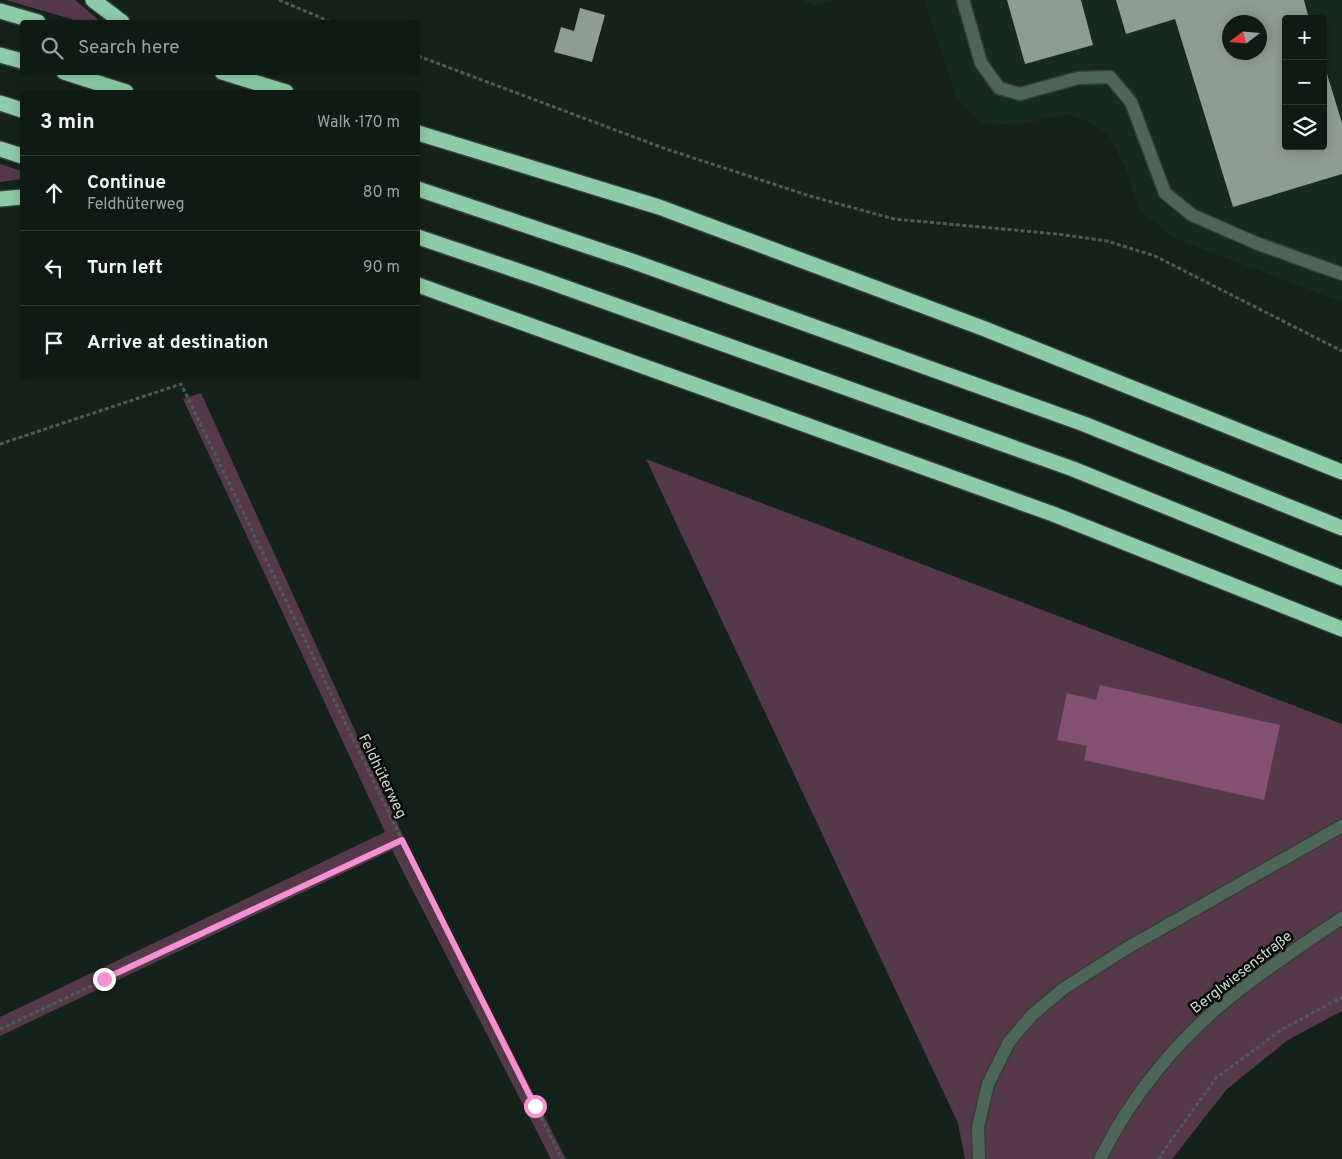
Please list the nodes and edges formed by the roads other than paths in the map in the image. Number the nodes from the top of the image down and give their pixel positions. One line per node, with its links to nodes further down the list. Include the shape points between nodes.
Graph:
1 (93, 0): 5 (highway)
2 (963, 0): 21 (street, via 981,63 999,88 1020,94 1078,78 1110,77 1131,102 1165,193 1192,215 1256,243)
3 (0, 11): 4 (highway)
4 (31, 20)
5 (119, 20)
6 (0, 54): 7 (highway)
7 (20, 60)
8 (73, 75): 10 (highway)
9 (232, 75): 11 (highway)
10 (120, 90)
11 (280, 90)
12 (0, 103): 13 (highway)
13 (20, 109)
14 (420, 134): 23 (highway, via 668,211 985,329)
15 (0, 149): 16 (highway)
16 (20, 155)
17 (420, 191): 24 (highway, via 629,260 1084,424)
18 (20, 197): 19 (highway)
19 (0, 199)
20 (420, 239): 25 (highway, via 546,280 1073,468)
21 (1342, 274)
22 (420, 286): 26 (highway, via 1053,514)
23 (1342, 472)
24 (1342, 528)
25 (1342, 578)
26 (1342, 629)
27 (1342, 826): 29 (street, via 1127,948 1063,989 1032,1016 1009,1042 988,1084 978,1127)
28 (1342, 918): 30 (street, Berglwiesenstraße, via 1262,973 1198,1026 1161,1065 1135,1099)
29 (979, 1159)
30 (1100, 1159)

